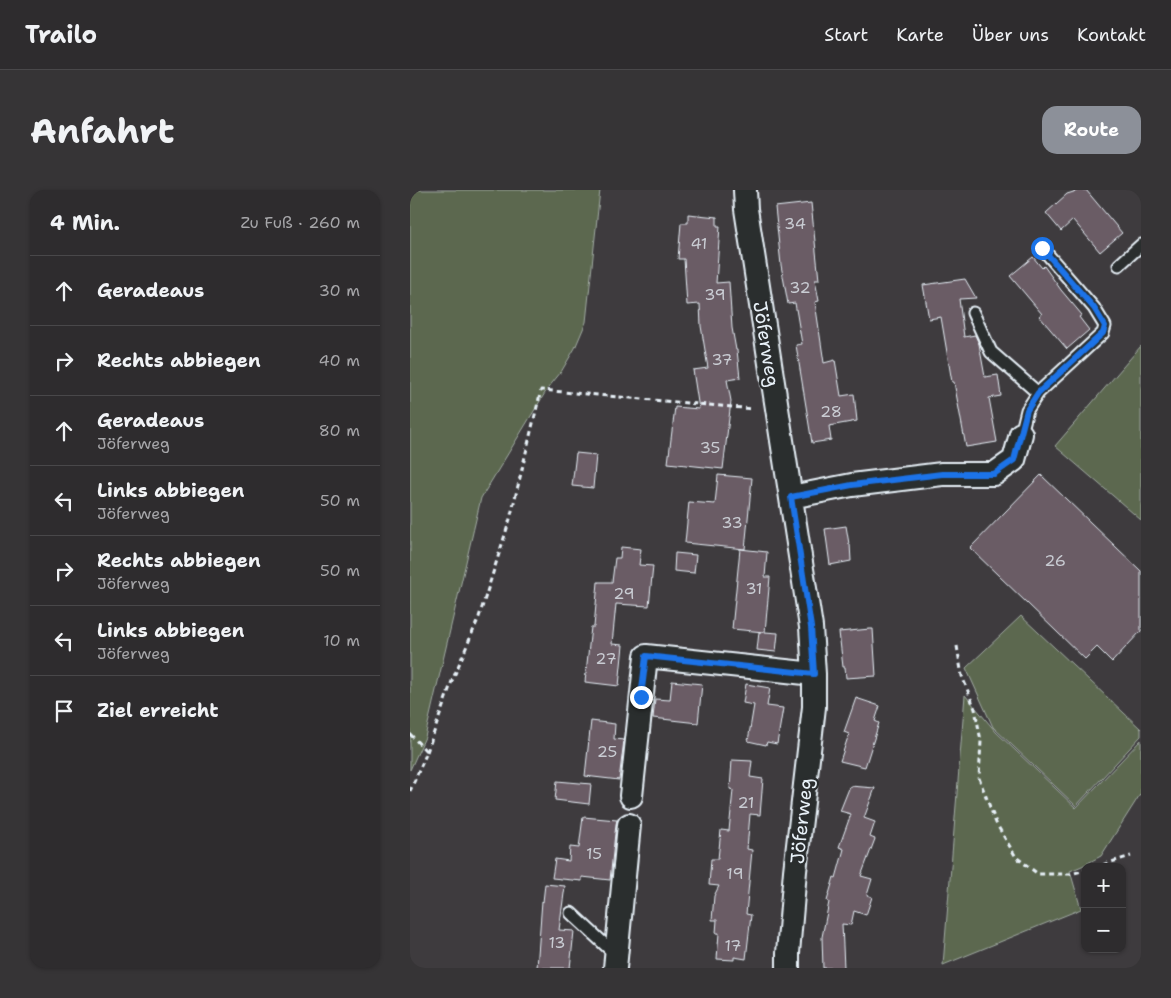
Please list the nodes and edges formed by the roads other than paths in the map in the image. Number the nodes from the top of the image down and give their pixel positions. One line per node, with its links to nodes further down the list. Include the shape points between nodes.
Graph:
1 (745, 190): 8 (street, Jöferweg)
2 (1141, 245): 4 (lane)
3 (1042, 248): 6 (lane, via 1094,308 1105,326 1103,333)
4 (1120, 265)
5 (972, 314): 6 (lane, via 991,352)
6 (1038, 393): 7 (lane, via 1027,410)
7 (1021, 434): 8 (street, via 1014,460 994,474 942,474 852,485)
8 (791, 497): 9 (street, Jöferweg, via 811,627)
9 (814, 674): 10 (street, via 646,656); 14 (street, Jöferweg, via 814,708 795,871)
10 (631, 796)
11 (629, 826): 13 (street)
12 (571, 913): 13 (lane)
13 (615, 962)
14 (788, 968)

